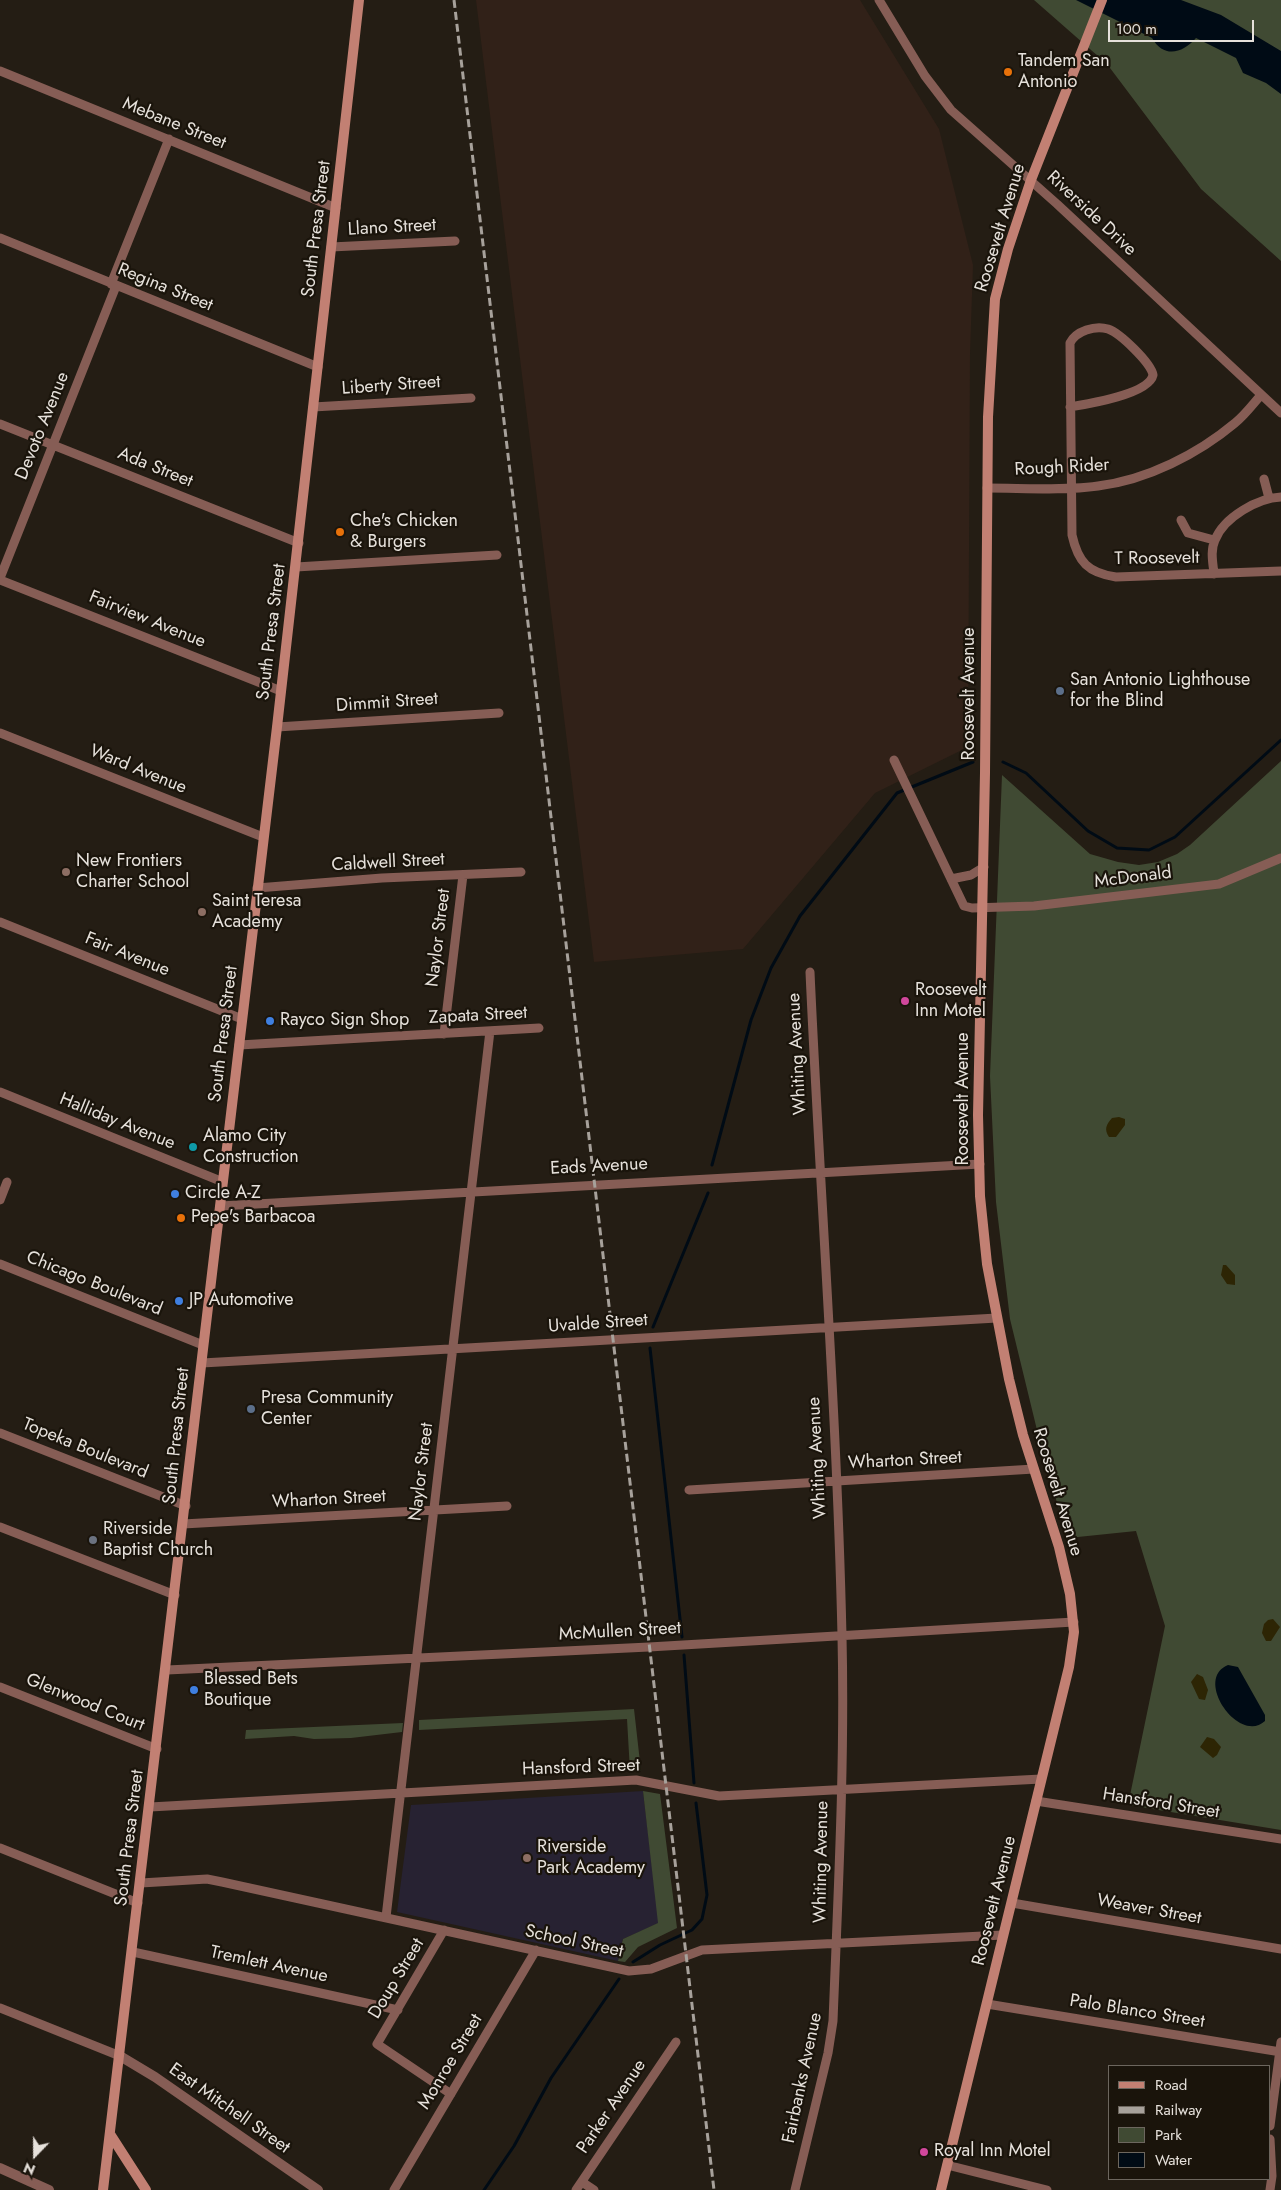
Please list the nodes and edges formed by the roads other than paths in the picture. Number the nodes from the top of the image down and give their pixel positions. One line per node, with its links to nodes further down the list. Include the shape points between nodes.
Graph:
1 (359, 0): 7 (main road, South Presa Street)
2 (879, 0): 6 (street, Riverside Drive, via 925,76 950,110)
3 (1102, 0): 6 (main road, Roosevelt Avenue)
4 (0, 71): 5 (street, Mebane Street)
5 (169, 138): 7 (street, Mebane Street); 11 (street, Devoto Avenue)
6 (1031, 180): 13 (street, Riverside Drive); 22 (main road, Roosevelt Avenue, via 995,299 990,340)
7 (336, 208): 10 (main road, South Presa Street)
8 (0, 238): 11 (street, Regina Street)
9 (455, 241): 10 (street, Llano Street)
10 (331, 247): 12 (main road, South Presa Street)
11 (114, 285): 12 (street, Regina Street); 19 (street, Devoto Avenue)
12 (318, 367): 16 (main road, South Presa Street)
13 (1261, 394): 17 (street, Riverside Drive); 21 (street, Rough Rider, via 1237,422 1186,456 1128,479 1098,486)
14 (471, 398): 16 (street, Liberty Street)
15 (1070, 407): 15 (street, T Roosevelt, via 1070,343 1080,333 1108,329 1150,365 1152,380 1131,392 1098,403); 21 (street, T Roosevelt)
16 (313, 408): 27 (main road, South Presa Street)
17 (1281, 413)
18 (0, 424): 19 (street, Ada Street)
19 (53, 446): 27 (street, Ada Street); 32 (street, Devoto Avenue)
20 (1264, 479): 24 (street)
21 (1071, 487): 22 (street, Rough Rider); 31 (street, T Roosevelt, via 1073,546 1079,558 1096,572 1116,578)
22 (987, 488): 40 (main road, Roosevelt Avenue)
23 (1281, 497): 24 (street, T Roosevelt)
24 (1269, 498): 26 (street, T Roosevelt, via 1235,516)
25 (1181, 520): 26 (street, via 1188,533)
26 (1214, 540): 31 (street, T Roosevelt)
27 (298, 543): 29 (main road, South Presa Street)
28 (496, 555): 29 (street)
29 (296, 567): 33 (main road, South Presa Street)
30 (1281, 571): 31 (street, T Roosevelt)
31 (1214, 574)
32 (0, 579): 33 (street, Fairview Avenue)
33 (281, 691): 35 (main road, South Presa Street)
34 (499, 713): 35 (street, Dimmit Street)
35 (277, 727): 38 (main road, South Presa Street)
36 (0, 733): 38 (street, Ward Avenue)
37 (894, 760): 43 (street)
38 (263, 837): 44 (main road, South Presa Street)
39 (1281, 858): 45 (street, McDonald, via 1219,884)
40 (984, 867): 43 (street, via 971,875); 45 (main road, Roosevelt Avenue)
41 (521, 872): 42 (street, Caldwell Street)
42 (463, 875): 44 (street, Caldwell Street); 51 (street, Naylor Street)
43 (950, 879): 45 (street, via 964,906)
44 (257, 888): 48 (main road, South Presa Street)
45 (983, 910): 54 (main road, Roosevelt Avenue, via 978,1115)
46 (0, 922): 48 (street, Fair Avenue)
47 (810, 972): 55 (street, Whiting Avenue)
48 (242, 1019): 52 (main road, South Presa Street)
49 (539, 1028): 50 (street, Zapata Street)
50 (490, 1031): 51 (street, Zapata Street); 58 (street, Naylor Street)
51 (444, 1034): 52 (street, Zapata Street)
52 (239, 1045): 57 (main road, South Presa Street)
53 (0, 1092): 57 (street, Halliday Avenue)
54 (980, 1164): 55 (street, Eads Avenue); 62 (main road, Roosevelt Avenue, via 982,1227)
55 (820, 1172): 58 (street, Eads Avenue); 63 (street, Whiting Avenue)
56 (7, 1182): 59 (street)
57 (222, 1182): 60 (main road, South Presa Street)
58 (472, 1191): 60 (street, Eads Avenue); 65 (street, Naylor Street)
59 (0, 1200)
60 (220, 1206): 64 (main road, South Presa Street)
61 (0, 1264): 64 (street, Chicago Boulevard)
62 (997, 1318): 63 (street, Uvalde Street); 68 (main road, Roosevelt Avenue, via 1023,1435)
63 (828, 1327): 65 (street, Uvalde Street); 69 (street, Whiting Avenue)
64 (203, 1345): 66 (main road, South Presa Street)
65 (453, 1350): 66 (street, Uvalde Street); 73 (street, Naylor Street)
66 (202, 1364): 71 (main road, South Presa Street)
67 (0, 1433): 71 (street, Topeka Boulevard)
68 (1034, 1469): 69 (street, Wharton Street); 77 (main road, Roosevelt Avenue, via 1059,1547)
69 (836, 1481): 70 (street, Wharton Street); 78 (street, Whiting Avenue)
70 (689, 1490)
71 (186, 1506): 74 (main road, South Presa Street)
72 (507, 1506): 73 (street, Wharton Street)
73 (434, 1510): 74 (street, Wharton Street); 79 (street, Naylor Street)
74 (183, 1524): 76 (main road, South Presa Street)
75 (0, 1527): 76 (street)
76 (175, 1595): 80 (main road, South Presa Street)
77 (1074, 1622): 78 (street, McMullen Street); 83 (main road, Roosevelt Avenue, via 1069,1667)
78 (842, 1637): 79 (street, McMullen Street); 84 (street, Whiting Avenue)
79 (417, 1658): 80 (street, McMullen Street); 85 (street, Naylor Street)
80 (167, 1670): 82 (main road, South Presa Street)
81 (0, 1687): 82 (street, Glenwood Court)
82 (157, 1749): 87 (main road, South Presa Street)
83 (1041, 1779): 84 (street, Hansford Street); 86 (main road, Roosevelt Avenue)
84 (840, 1790): 85 (street, Hansford Street, via 709,1796 636,1780); 96 (street, Whiting Avenue)
85 (401, 1793): 87 (street, Hansford Street); 93 (street, Naylor Street)
86 (1036, 1801): 88 (street, Hansford Street); 92 (main road, Roosevelt Avenue)
87 (150, 1807): 90 (main road, South Presa Street)
88 (1281, 1840)
89 (0, 1848): 91 (street)
90 (141, 1883): 91 (main road, South Presa Street); 93 (street, School Street, via 207,1879)
91 (138, 1903): 99 (main road, South Presa Street)
92 (1012, 1903): 95 (main road, Roosevelt Avenue); 97 (street, Weaver Street)
93 (386, 1918): 94 (street, School Street)
94 (444, 1930): 98 (street, School Street); 102 (street, Doup Street)
95 (1004, 1936): 96 (street, School Street); 100 (main road, Roosevelt Avenue)
96 (836, 1943): 98 (street, School Street, via 702,1950 639,1971); 121 (street, Fairbanks Avenue, via 833,2020 828,2053)
97 (1281, 1949)
98 (536, 1950): 107 (street, Monroe Street)
99 (133, 1952): 102 (street, Tremlett Avenue); 106 (main road, South Presa Street)
100 (987, 2004): 105 (street, Palo Blanco Street); 111 (main road, Roosevelt Avenue)
101 (0, 2008): 106 (street)
102 (398, 2010): 107 (street, Doup Street, via 377,2044)
103 (676, 2042): 113 (street, Parker Avenue)
104 (1281, 2042): 105 (street)
105 (1280, 2052): 108 (street)
106 (120, 2056): 109 (main road, South Presa Street); 117 (street, East Mitchell Street)
107 (451, 2094): 118 (street, Monroe Street)
108 (1271, 2119)
109 (110, 2134): 115 (main road, South Presa Street); 116 (main road)
110 (1271, 2158): 124 (street)
111 (947, 2165): 122 (main road, Roosevelt Avenue); 123 (street)
112 (0, 2168): 114 (street)
113 (582, 2182): 119 (street, Parker Avenue); 120 (street)
114 (49, 2190)
115 (103, 2190)
116 (146, 2190)
117 (318, 2190)
118 (394, 2190)
119 (576, 2190)
120 (594, 2190)
121 (795, 2190)
122 (941, 2190)
123 (1047, 2190)
124 (1270, 2190)

